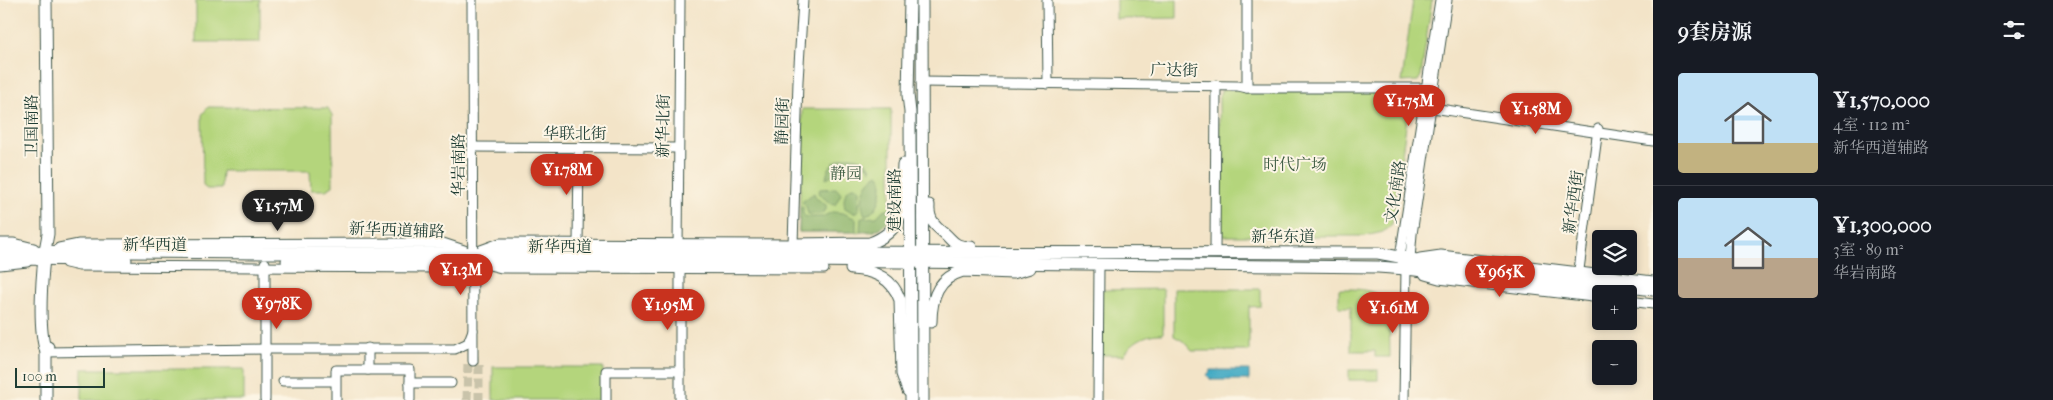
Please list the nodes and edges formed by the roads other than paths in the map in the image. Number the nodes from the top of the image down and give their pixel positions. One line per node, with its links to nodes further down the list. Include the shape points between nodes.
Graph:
1 (46, 0): 31 (main road, 卫国南路)
2 (472, 0): 21 (street, 华岩南路)
3 (680, 0): 23 (street, 新华北街)
4 (803, 0): 26 (street, 静园街)
5 (910, 0): 16 (main road, 建设南路)
6 (922, 0): 11 (main road, 建设南路)
7 (1047, 0): 12 (street)
8 (1246, 0): 14 (street)
9 (1440, 0): 15 (street, 文化南路)
10 (1446, 0): 17 (street, 文化南路)
11 (921, 82): 12 (street, 广达街); 18 (main road, 建设南路)
12 (1048, 84): 13 (street, 广达街)
13 (1216, 86): 14 (street, 广达街); 30 (street)
14 (1248, 88): 15 (street, 广达街)
15 (1427, 88): 17 (street, 文化南路)
16 (908, 95): 26 (main road, via 901,212 896,226 881,239 870,243); 34 (main road, 建设南路)
17 (1428, 105): 19 (street); 38 (street, 文化南路)
18 (924, 115): 29 (main road, via 929,143 928,211 934,226 957,245 1005,247); 35 (main road, 建设南路)
19 (1598, 130): 20 (street); 44 (street, 新华西街)
20 (1653, 140)
21 (473, 147): 22 (street, 华联北街); 33 (street, 华岩南路)
22 (578, 148): 23 (street, 华联北街); 25 (street)
23 (678, 148): 32 (street, 新华北街)
24 (0, 244): 31 (street, via 14,244)
25 (578, 244): 32 (street); 33 (street, via 500,244)
26 (793, 244): 28 (main road); 32 (street)
27 (0, 251): 31 (main road, 新华西道)
28 (778, 252): 32 (main road, 新华西道); 34 (main road, 新华西道)
29 (1022, 252): 30 (main road, 新华东道); 35 (main road, 新华东道)
30 (1215, 252): 38 (main road, 新华东道, via 1378,253)
31 (46, 256): 33 (main road, 新华西道); 36 (main road, 新华西道); 39 (main road, 新华西道); 41 (street, via 14,265); 56 (main road, 卫国南路, via 42,342)
32 (679, 256): 33 (main road, 新华西道); 37 (main road, 新华西道); 43 (street); 59 (street, 新华北街)
33 (472, 257): 39 (main road, 新华西道); 53 (street, 华岩南路)
34 (910, 257): 35 (main road, 新华东道); 37 (main road, 新华西道); 70 (main road, 建设南路)
35 (923, 258): 40 (main road, 新华东道); 71 (main road, 建设南路)
36 (0, 259)
37 (801, 261): 43 (main road)
38 (1405, 261): 42 (main road, 新华东道); 44 (main road, 新华东道); 46 (main road, 新华东道); 49 (street, via 1439,279); 74 (street, 文化南路)
39 (265, 264): 55 (street)
40 (1041, 264): 42 (main road, 新华东道); 72 (main road, via 1013,273 963,271 938,287 931,307)
41 (0, 265)
42 (1099, 265): 73 (street)
43 (824, 269): 70 (main road, via 863,270 892,284 900,300 902,374)
44 (1578, 276): 45 (street); 47 (main road, 新华东道)
45 (1653, 281)
46 (1592, 289)
47 (1653, 290)
48 (1637, 295): 50 (main road)
49 (1592, 297)
50 (1653, 297)
51 (1637, 302): 52 (street)
52 (1653, 304)
53 (473, 330): 54 (street, via 468,343 455,349); 57 (street, 华岩南路)
54 (368, 348): 55 (street); 58 (street)
55 (265, 349): 56 (street); 65 (street)
56 (46, 352): 64 (main road, 卫国南路)
57 (473, 361)
58 (368, 370): 61 (street, via 336,370); 62 (street, via 410,370)
59 (680, 371): 68 (street, via 606,370); 69 (street, 新华北街)
60 (283, 381): 61 (street)
61 (335, 381): 66 (street)
62 (410, 383): 63 (street); 67 (street)
63 (451, 383)
64 (46, 400)
65 (265, 400)
66 (336, 400)
67 (410, 400)
68 (606, 400)
69 (680, 400)
70 (911, 400)
71 (923, 400)
72 (929, 400)
73 (1098, 400)
74 (1404, 400)

